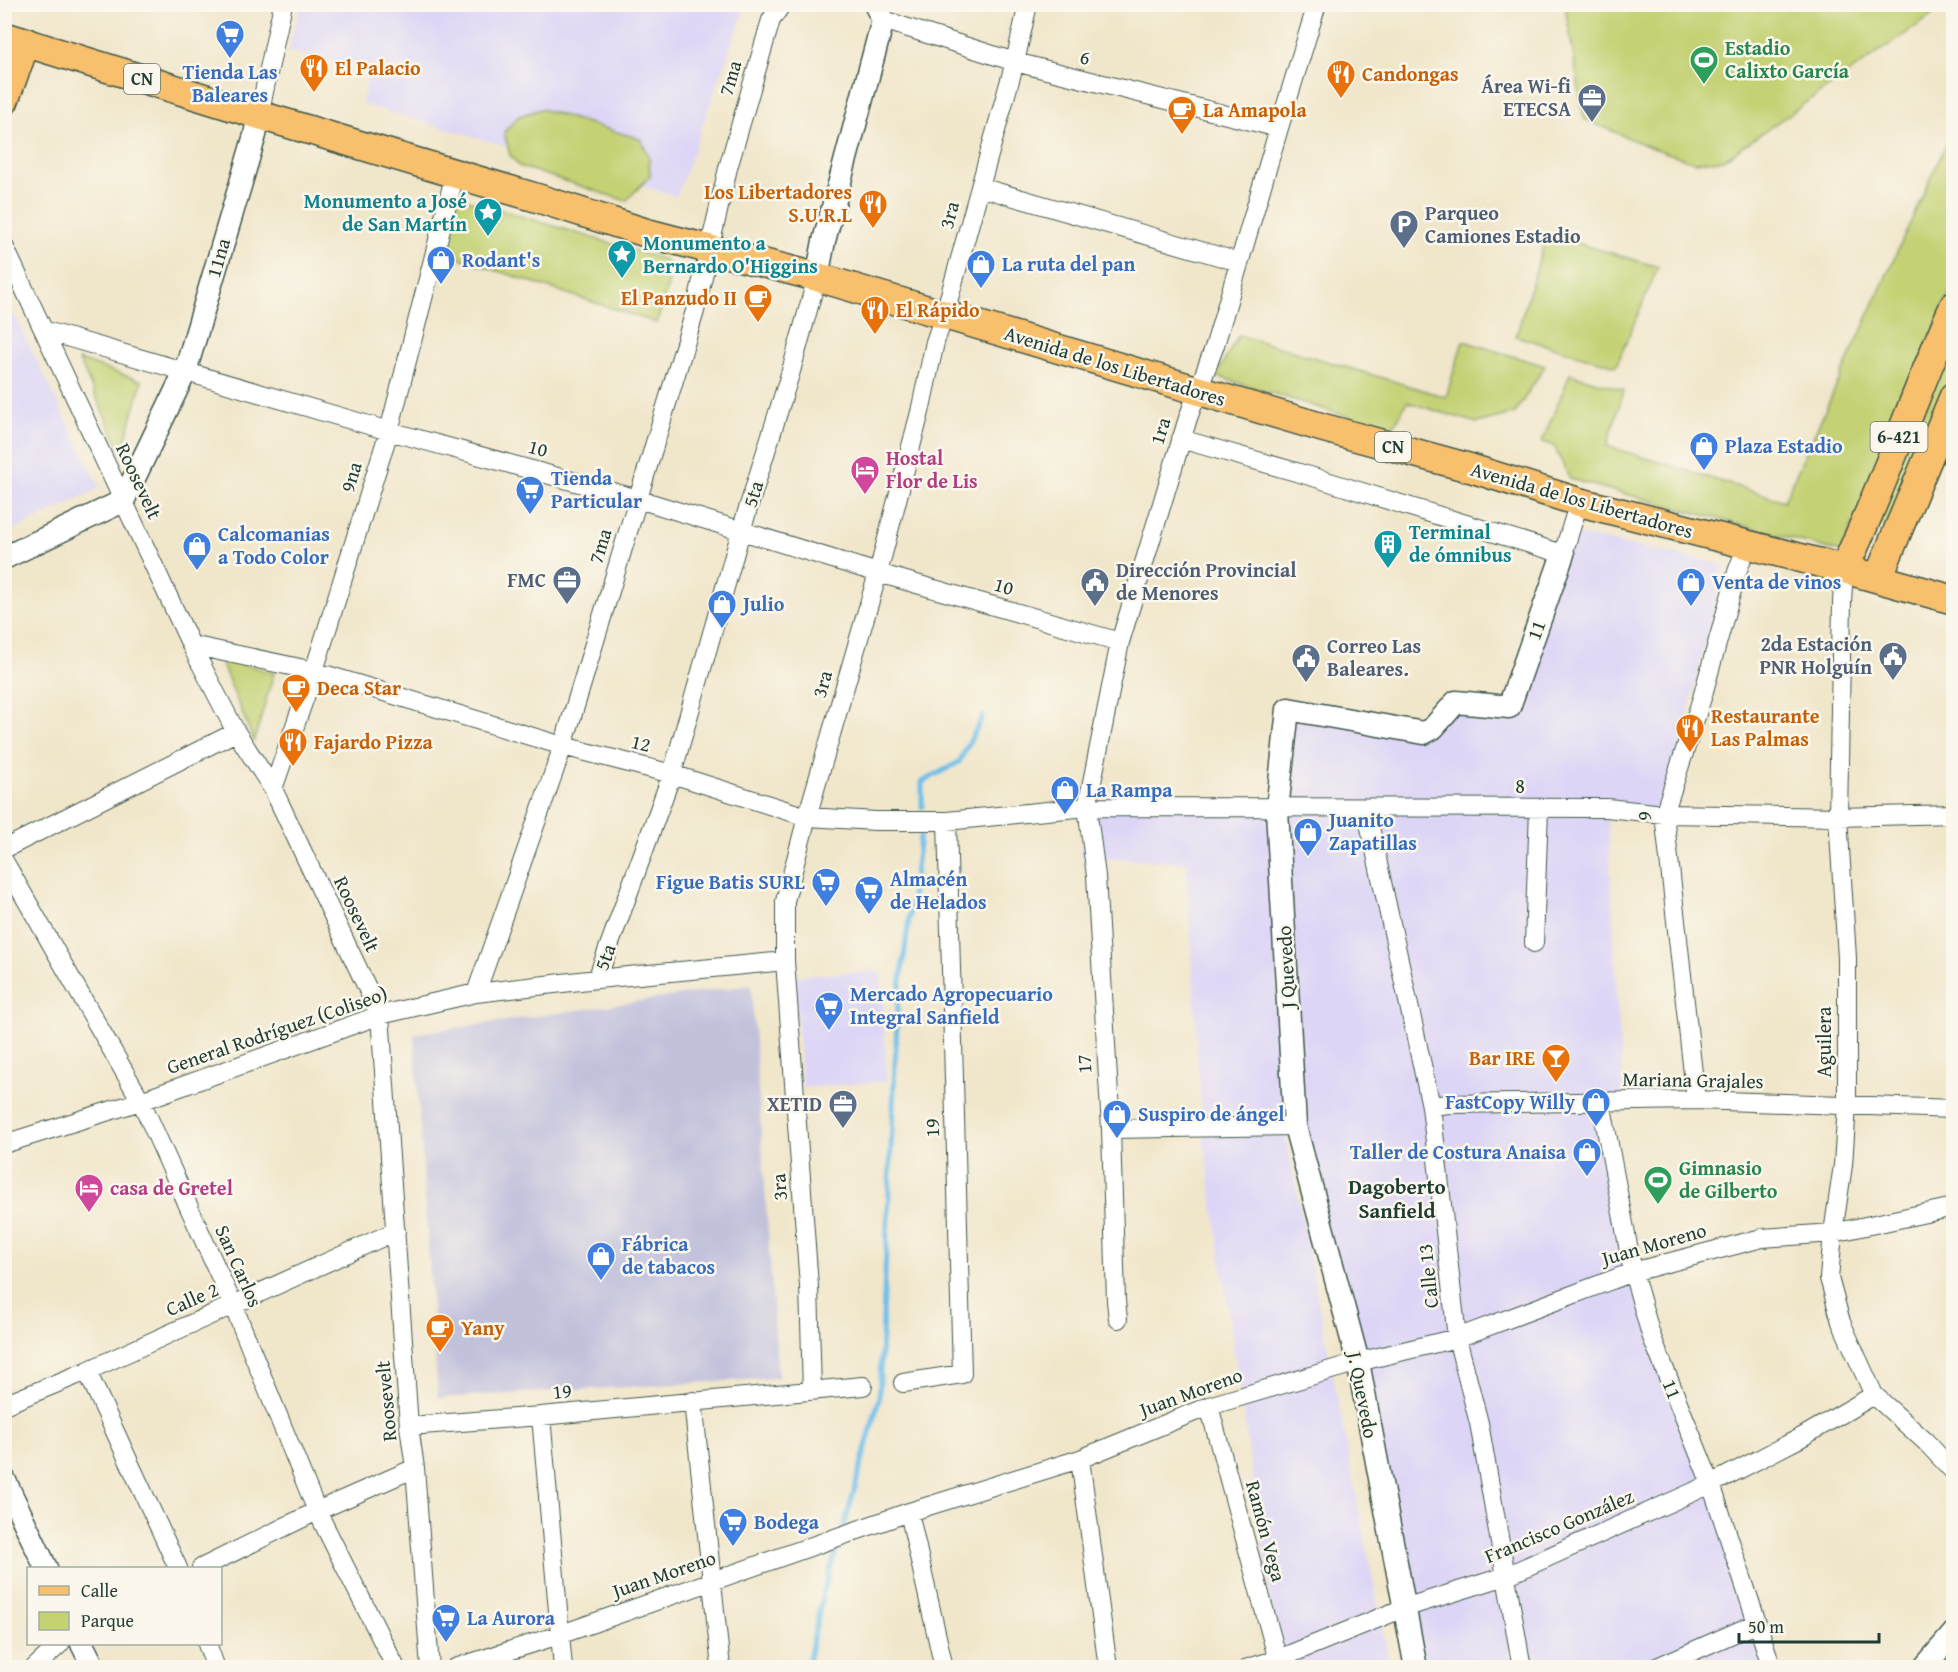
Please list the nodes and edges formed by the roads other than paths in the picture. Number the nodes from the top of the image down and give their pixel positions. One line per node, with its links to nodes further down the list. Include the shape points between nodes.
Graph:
1 (283, 4): 9 (street, 11na)
2 (782, 4): 14 (street, 7ma, via 771,20 764,43 728,168)
3 (1028, 4): 7 (street, 3ra)
4 (1317, 4): 10 (street, 1ra)
5 (879, 12): 7 (street, 6); 16 (street, 5ta)
6 (15, 39): 8 (main road); 9 (main road, Avenida de los Libertadores / CN)
7 (1015, 62): 10 (street, 6); 12 (street, 3ra)
8 (4, 101)
9 (259, 116): 11 (main road, Avenida de los Libertadores / CN); 20 (street, 11na)
10 (1279, 128): 15 (street, 1ra)
11 (455, 174): 14 (main road, Avenida de los Libertadores / CN); 23 (street, 9na)
12 (980, 187): 15 (street); 18 (street, 3ra)
13 (4, 246): 19 (street, Roosevelt)
14 (711, 249): 16 (main road, Avenida de los Libertadores / CN); 25 (street, 7ma)
15 (1239, 262): 21 (street, 1ra, via 1215,345)
16 (817, 277): 18 (main road, Avenida de los Libertadores / CN); 28 (street, 5ta)
17 (1953, 306): 32 (main road, 6-421)
18 (944, 316): 21 (main road, Avenida de los Libertadores / CN); 33 (street, 3ra)
19 (46, 331): 20 (street, 10); 26 (street, Roosevelt)
20 (184, 372): 23 (street, 10); 26 (street, 11na)
21 (1197, 390): 24 (street, 1ra); 27 (main road, Avenida de los Libertadores / CN)
22 (1953, 396): 34 (main road, 6-421)
23 (388, 431): 25 (street, 10); 38 (street, 9na)
24 (1182, 439): 30 (street); 36 (street, 1ra)
25 (638, 499): 28 (street, 10); 41 (street, 7ma)
26 (123, 501): 31 (street); 37 (street, Roosevelt)
27 (1579, 502): 29 (main road, Avenida de los Libertadores / CN); 30 (street, 11)
28 (741, 531): 33 (street, 10); 42 (street, 5ta)
29 (1747, 545): 32 (main road, Avenida de los Libertadores / CN); 48 (street, 9)
30 (1563, 554): 39 (street, 11, via 1509,707)
31 (4, 558)
32 (1845, 568): 34 (main road, Avenida de los Libertadores / CN); 51 (street, Aguilera)
33 (878, 573): 36 (street, 10); 50 (street, 3ra)
34 (1878, 578): 35 (main road, Avenida de los Libertadores / CN)
35 (1953, 600)
36 (1120, 642): 44 (street, 1ra)
37 (191, 645): 38 (street, 12); 40 (street, Roosevelt)
38 (314, 671): 41 (street, 12); 43 (street, 9na)
39 (1456, 702): 45 (street, J Quevedo, via 1425,733 1288,709)
40 (236, 732): 43 (street, Roosevelt); 53 (street)
41 (563, 746): 42 (street, 12); 58 (street, 7ma)
42 (672, 774): 50 (street, 12); 57 (street, 5ta)
43 (273, 789): 59 (street, Roosevelt)
44 (1087, 807): 45 (street, 8); 52 (street, 12); 67 (street, 17, via 1096,876)
45 (1277, 808): 46 (street, 8); 66 (street, J Quevedo)
46 (1366, 809): 47 (street, 8); 64 (street, Calle 13)
47 (1539, 809): 48 (street, 8, via 1607,808); 55 (street)
48 (1664, 814): 51 (street, 8); 60 (street, 9)
49 (1953, 814): 51 (street, 8)
50 (807, 817): 52 (street, 12); 56 (street, 3ra, via 785,901)
51 (1838, 817): 63 (street, Aguilera, via 1846,958)
52 (947, 821): 78 (street, 19, via 962,1374)
53 (4, 849)
54 (4, 861): 61 (street, San Carlos)
55 (1534, 943)
56 (785, 961): 57 (street, General Rodríguez (Coliseo)); 80 (street, 3ra)
57 (597, 979): 58 (street, General Rodríguez (Coliseo))
58 (476, 993): 59 (street, General Rodríguez (Coliseo))
59 (380, 1015): 61 (street, General Rodríguez (Coliseo)); 70 (street, Roosevelt)
60 (1696, 1100): 62 (street, Mariana Grajales); 63 (street, Mariana Grajales)
61 (141, 1101): 68 (street, General Rodríguez (Coliseo)); 73 (street, San Carlos)
62 (1602, 1102): 64 (street, Mariana Grajales); 72 (street, 11)
63 (1846, 1105): 65 (street, Mariana Grajales); 71 (street, Aguilera, via 1843,1166)
64 (1431, 1106): 75 (street, Calle 13)
65 (1953, 1109)
66 (1295, 1126): 67 (street); 76 (street, J. Quevedo)
67 (1111, 1129): 74 (street, 17)
68 (4, 1143)
69 (1953, 1207): 71 (street, Juan Moreno)
70 (396, 1231): 73 (street, Calle 2); 86 (street, Roosevelt)
71 (1833, 1233): 72 (street, Juan Moreno, via 1762,1238); 81 (street, Aguilera, via 1829,1278 1841,1322)
72 (1633, 1272): 75 (street, Juan Moreno); 91 (street, 11, via 1651,1335)
73 (233, 1305): 77 (street, Calle 2); 92 (street, San Carlos)
74 (1118, 1319)
75 (1457, 1338): 76 (street, Juan Moreno); 97 (street, Calle 13, via 1479,1423)
76 (1358, 1362): 84 (street, Juan Moreno); 99 (street, J. Quevedo)
77 (87, 1371): 83 (street, Calle 2); 95 (street)
78 (903, 1383)
79 (863, 1386): 80 (street, 19)
80 (812, 1391): 82 (street, 19)
81 (1874, 1395): 89 (street, Aguilera); 91 (street, Francisco González)
82 (693, 1401): 85 (street, 19); 98 (street)
83 (4, 1405)
84 (1209, 1406): 87 (street, Juan Moreno); 106 (street, Ramón Vega)
85 (541, 1416): 86 (street, 19); 102 (street)
86 (409, 1426): 88 (street, Roosevelt)
87 (1080, 1459): 93 (street, Juan Moreno); 116 (street)
88 (415, 1468): 92 (street); 111 (street, Roosevelt)
89 (1953, 1472)
90 (4, 1479): 94 (street)
91 (1711, 1484): 97 (street, Francisco González); 100 (street, 11)
92 (317, 1511): 96 (street); 110 (street, San Carlos)
93 (909, 1512): 98 (street, Juan Moreno); 115 (street)
94 (45, 1567)
95 (176, 1567)
96 (205, 1567)
97 (1506, 1576): 99 (street, Francisco González); 119 (street, Calle 13)
98 (712, 1581): 102 (street, Juan Moreno); 114 (street)
99 (1404, 1608): 106 (street, Francisco González); 118 (street, J. Quevedo)
100 (1757, 1623): 120 (street); 121 (street, 11)
101 (1953, 1633): 122 (street)
102 (560, 1635): 112 (street, Juan Moreno); 113 (street)
103 (59, 1645): 107 (street)
104 (82, 1645): 108 (street)
105 (207, 1645): 109 (street)
106 (1279, 1663): 117 (street, Francisco González)
107 (34, 1668)
108 (94, 1668)
109 (216, 1668)
110 (396, 1668)
111 (430, 1668)
112 (455, 1668)
113 (563, 1668)
114 (721, 1668)
115 (944, 1668)
116 (1108, 1668)
117 (1248, 1668)
118 (1416, 1668)
119 (1522, 1668)
120 (1655, 1668)
121 (1772, 1668)
122 (1924, 1668)

